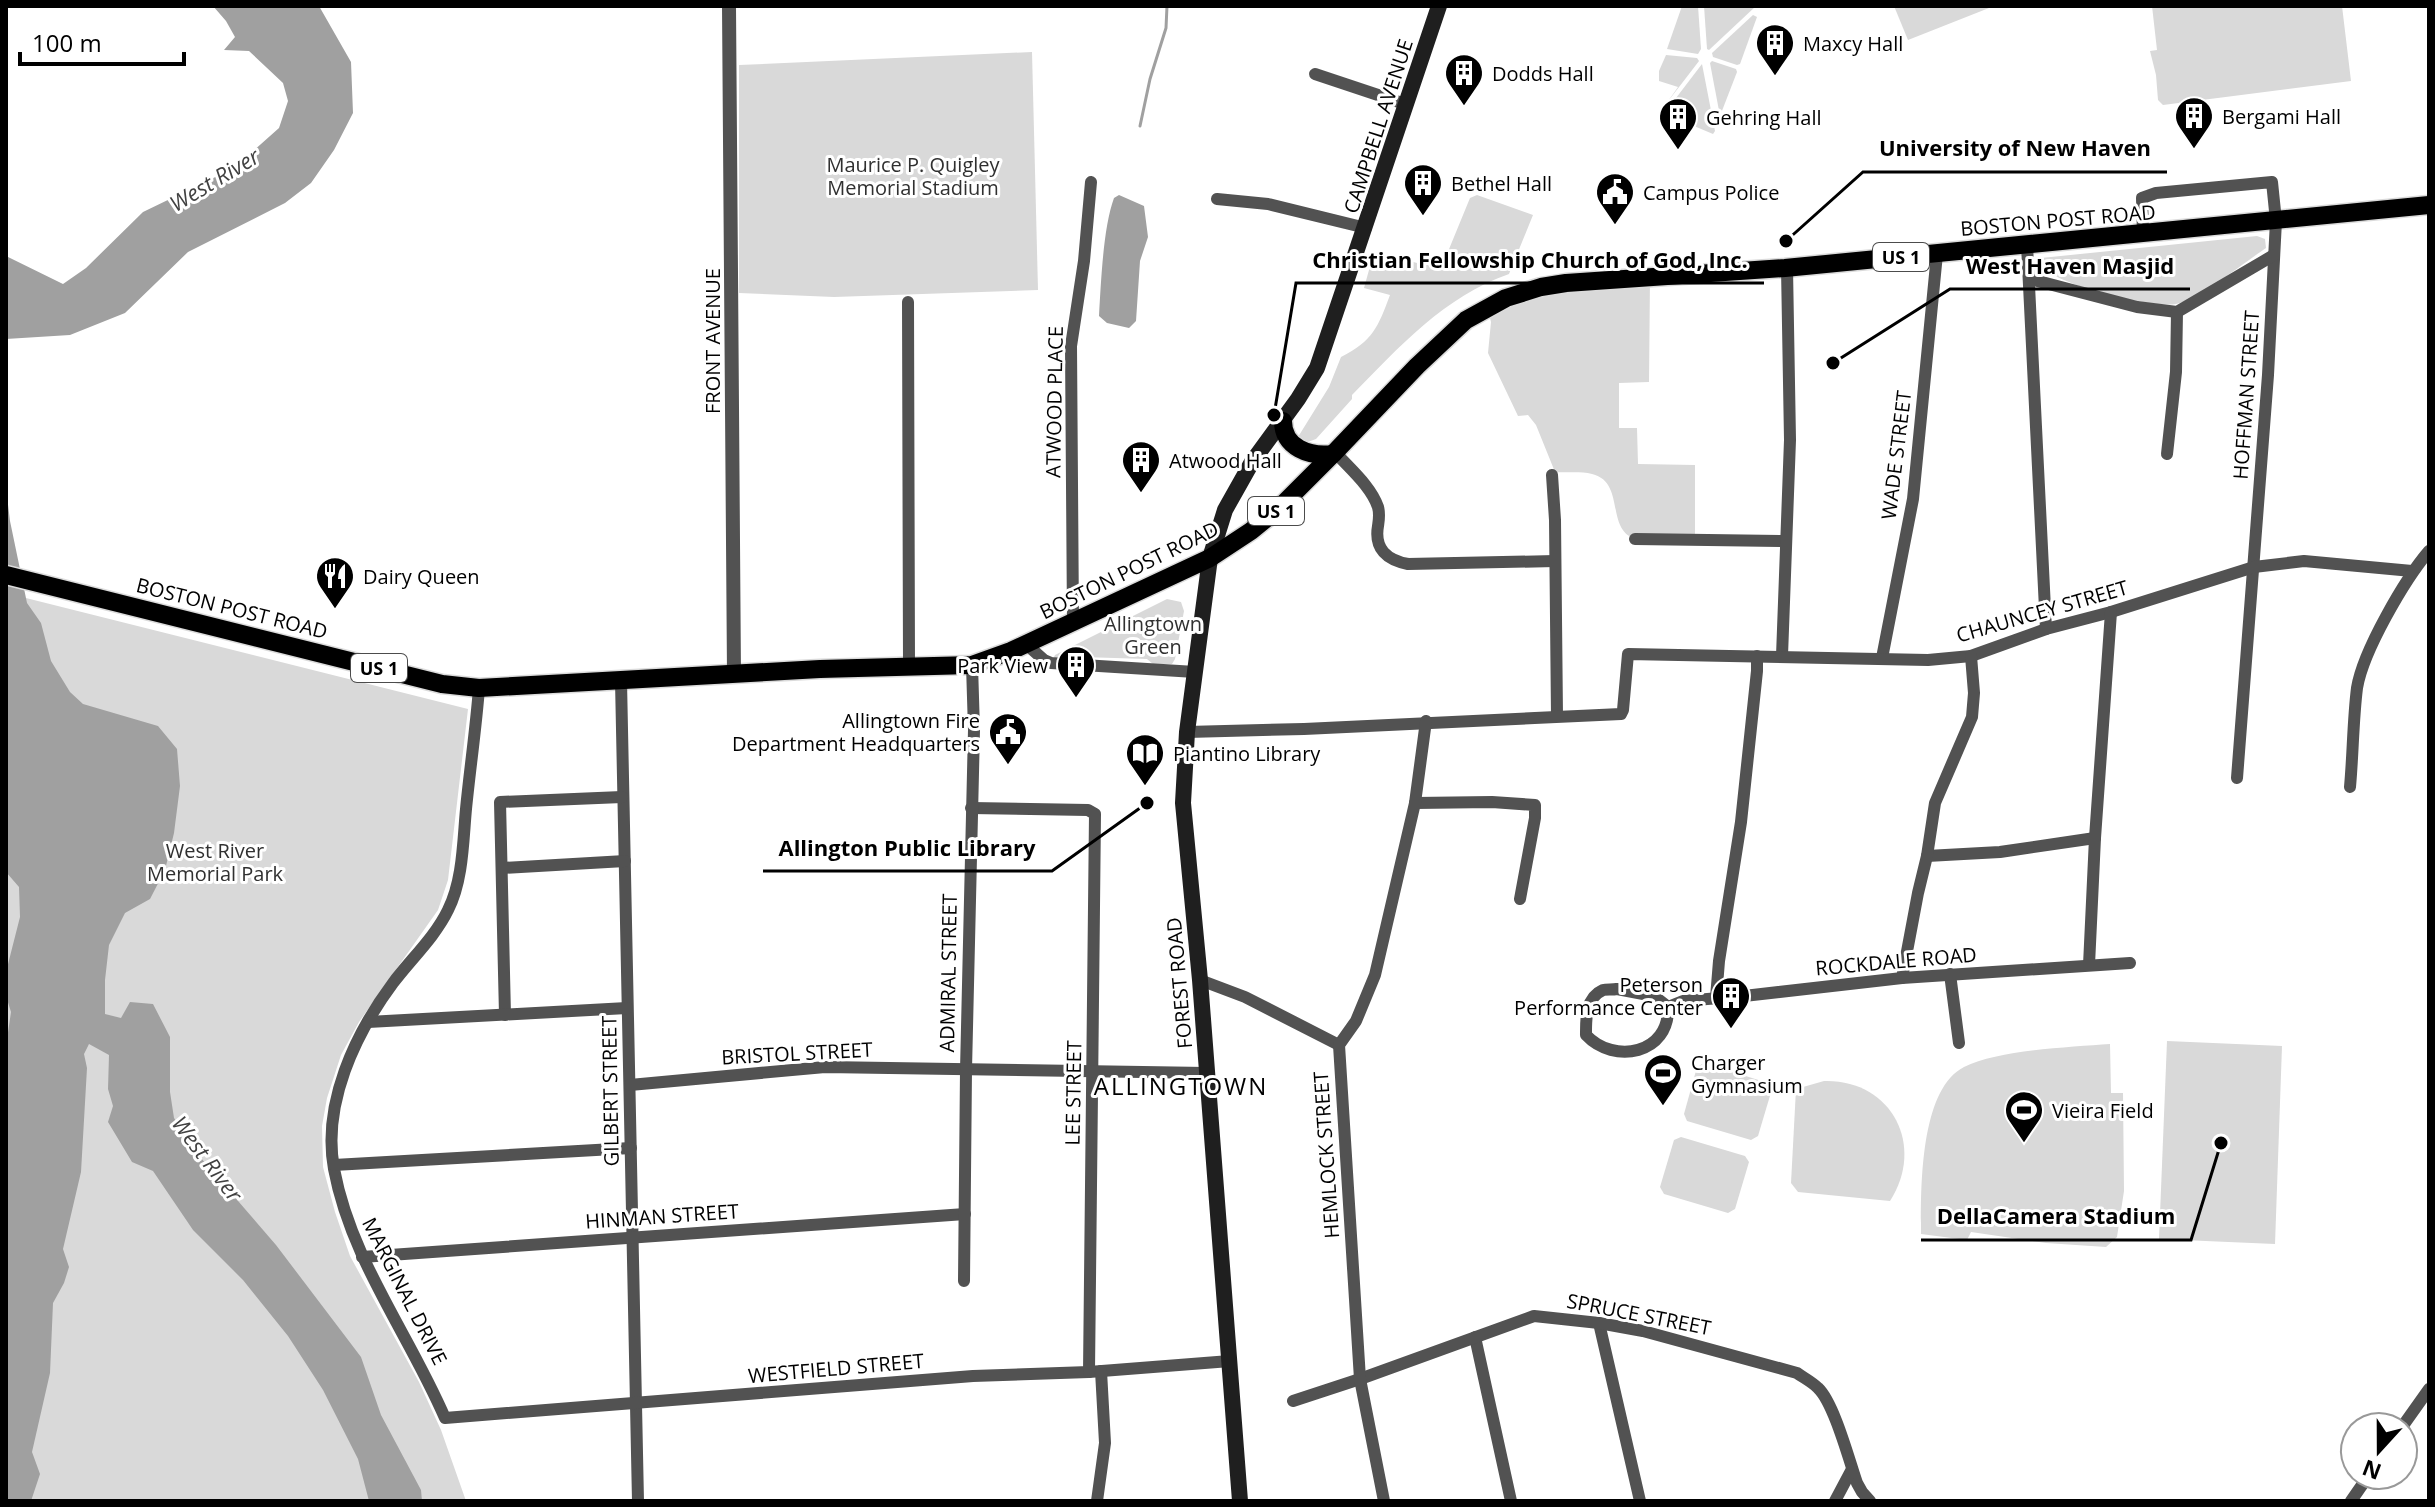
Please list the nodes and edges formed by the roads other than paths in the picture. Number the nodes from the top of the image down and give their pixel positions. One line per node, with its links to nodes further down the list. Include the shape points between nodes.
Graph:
1 (729, 6): 41 (street, FRONT AVENUE)
2 (1439, 6): 4 (main road, CAMPBELL AVENUE)
3 (1315, 74): 4 (street)
4 (1405, 104): 9 (main road, CAMPBELL AVENUE)
5 (1091, 182): 31 (street, ATWOOD PLACE, via 1071,346)
6 (1217, 199): 9 (street, via 1268,204)
7 (2429, 205): 8 (main road, BOSTON POST ROAD / US 1)
8 (2276, 221): 10 (main road, BOSTON POST ROAD / US 1); 10 (street, HOFFMAN STREET, via 2272,182 2156,193 2142,198); 13 (street, HOFFMAN STREET)
9 (1366, 228): 18 (main road, CAMPBELL AVENUE, via 1317,368)
10 (2143, 234): 11 (main road, BOSTON POST ROAD / US 1)
11 (2027, 245): 12 (main road, BOSTON POST ROAD / US 1); 15 (street)
12 (1937, 254): 14 (main road, BOSTON POST ROAD / US 1); 37 (street, WADE STREET, via 1913,499)
13 (2274, 255): 17 (street); 27 (street, HOFFMAN STREET)
14 (1787, 268): 19 (main road, BOSTON POST ROAD / US 1, via 1566,283 1506,298 1466,320); 23 (street)
15 (2030, 279): 17 (street); 32 (street)
16 (908, 302): 39 (street)
17 (2177, 312): 20 (street)
18 (1283, 421): 19 (main road, via 1286,436 1298,449 1315,455); 25 (main road, CAMPBELL AVENUE, via 1243,476 1225,510)
19 (1334, 453): 25 (main road, BOSTON POST ROAD / US 1, via 1277,510); 26 (street, via 1378,506 1378,544 1390,559 1408,564)
20 (2167, 454)
21 (1552, 475): 26 (street)
22 (1635, 539): 23 (street)
23 (1786, 541): 35 (street)
24 (2429, 551): 28 (street)
25 (1210, 558): 31 (main road, BOSTON POST ROAD / US 1); 40 (main road, FOREST ROAD)
26 (1555, 561): 44 (street)
27 (2254, 567): 28 (street, CHAUNCEY STREET, via 2304,561); 30 (street, CHAUNCEY STREET); 47 (street, HOFFMAN STREET)
28 (2412, 571): 48 (street, via 2357,685)
29 (6, 575): 43 (main road, BOSTON POST ROAD / US 1, via 442,684)
30 (2111, 612): 32 (street, CHAUNCEY STREET); 52 (street)
31 (1073, 623): 33 (main road, BOSTON POST ROAD / US 1)
32 (2046, 629): 36 (street, CHAUNCEY STREET)
33 (1026, 644): 38 (main road, BOSTON POST ROAD / US 1); 40 (street, via 1051,663)
34 (1757, 656): 35 (street, CHAUNCEY STREET); 44 (street, CHAUNCEY STREET, via 1628,654 1621,714); 62 (street)
35 (1782, 656): 37 (street, CHAUNCEY STREET)
36 (1971, 656): 37 (street, CHAUNCEY STREET); 53 (street, via 1972,717 1935,803)
37 (1882, 658)
38 (972, 665): 39 (main road, BOSTON POST ROAD / US 1); 51 (street, ADMIRAL STREET)
39 (909, 667): 41 (main road, BOSTON POST ROAD / US 1)
40 (1195, 672): 46 (main road, FOREST ROAD)
41 (734, 675): 42 (main road, BOSTON POST ROAD / US 1)
42 (621, 681): 43 (main road, BOSTON POST ROAD / US 1); 49 (street, GILBERT STREET)
43 (479, 688): 66 (street, MARGINAL DRIVE, via 452,899)
44 (1557, 716): 45 (street)
45 (1426, 721): 46 (street); 50 (street, HEMLOCK STREET)
46 (1187, 732): 61 (main road, FOREST ROAD, via 1183,803)
47 (2237, 778)
48 (2350, 787)
49 (622, 797): 54 (street, GILBERT STREET); 55 (street, via 500,802)
50 (1415, 803): 56 (street, via 1535,805); 68 (street, HEMLOCK STREET, via 1375,975 1356,1021)
51 (971, 808): 69 (street, ADMIRAL STREET); 70 (street, LEE STREET, via 1095,814)
52 (2095, 838): 53 (street); 58 (street)
53 (1927, 856): 60 (street)
54 (625, 861): 55 (street); 64 (street, GILBERT STREET)
55 (502, 868): 65 (street)
56 (1520, 899)
57 (2130, 963): 58 (street, ROCKDALE ROAD)
58 (2089, 965): 59 (street, ROCKDALE ROAD)
59 (1950, 974): 60 (street, ROCKDALE ROAD); 67 (street)
60 (1902, 978): 62 (street, ROCKDALE ROAD)
61 (1200, 980): 68 (street); 71 (main road, FOREST ROAD)
62 (1716, 998): 63 (street, ROCKDALE ROAD)
63 (1668, 1007): 63 (street, via 1654,996 1603,990 1586,1015 1586,1035 1594,1044 1616,1051 1647,1048 1664,1032)
64 (627, 1008): 65 (street); 72 (street, GILBERT STREET)
65 (505, 1015): 66 (street)
66 (368, 1022): 74 (street, MARGINAL DRIVE, via 340,1085)
67 (1959, 1043)
68 (1339, 1045): 83 (street, HEMLOCK STREET)
69 (966, 1070): 70 (street, BRISTOL STREET); 72 (street, BRISTOL STREET, via 825,1067); 75 (street, ADMIRAL STREET)
70 (1093, 1073): 71 (street, BRISTOL STREET); 82 (street, LEE STREET)
71 (1206, 1073): 81 (main road, FOREST ROAD)
72 (630, 1085): 73 (street, GILBERT STREET)
73 (631, 1148): 74 (street); 76 (street, GILBERT STREET)
74 (334, 1165): 77 (street, MARGINAL DRIVE, via 345,1216)
75 (965, 1214): 76 (street, HINMAN STREET); 78 (street, ADMIRAL STREET)
76 (633, 1238): 77 (street, HINMAN STREET); 86 (street, GILBERT STREET)
77 (362, 1257): 88 (street, MARGINAL DRIVE)
78 (964, 1281)
79 (1599, 1323): 80 (street, SPRUCE STREET, via 1534,1316); 89 (street, SPRUCE STREET, via 1797,1373 1821,1390); 95 (street)
80 (1475, 1337): 83 (street, SPRUCE STREET); 94 (street)
81 (1230, 1361): 82 (street, WESTFIELD STREET); 92 (main road, FOREST ROAD)
82 (1095, 1371): 86 (street, WESTFIELD STREET); 91 (street, LEE STREET, via 1105,1443)
83 (1360, 1379): 85 (street, SPRUCE STREET); 93 (street, HEMLOCK STREET)
84 (2429, 1389): 87 (street)
85 (1293, 1401)
86 (637, 1404): 88 (street, WESTFIELD STREET); 90 (street, GILBERT STREET)
87 (2413, 1411)
88 (445, 1418)
89 (1852, 1469): 96 (street); 97 (street)
90 (638, 1501)
91 (1097, 1501)
92 (1240, 1501)
93 (1384, 1501)
94 (1511, 1501)
95 (1640, 1501)
96 (1835, 1501)
97 (1870, 1501)

